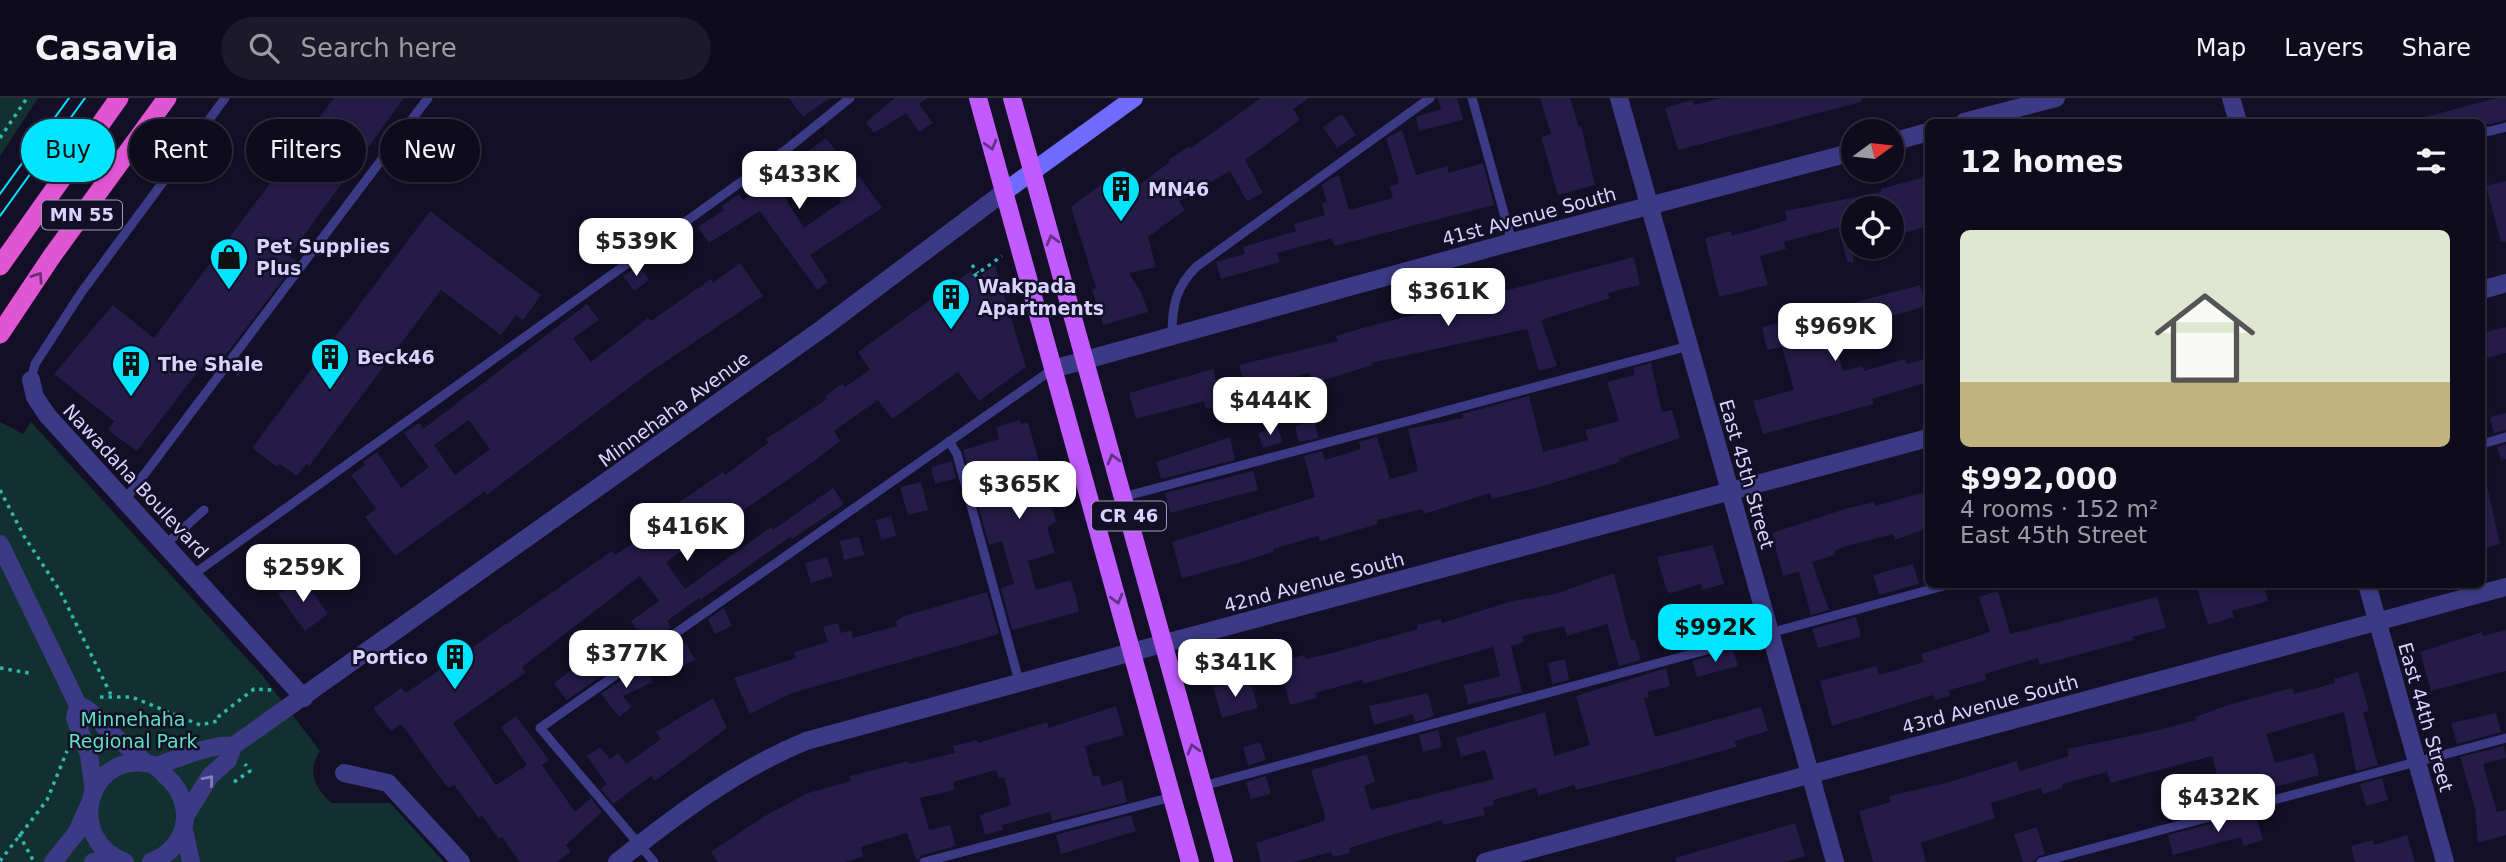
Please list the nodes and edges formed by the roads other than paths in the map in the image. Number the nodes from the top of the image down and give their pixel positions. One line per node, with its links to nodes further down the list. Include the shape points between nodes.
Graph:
1 (119, 98): 25 (highway, MN 55)
2 (167, 98): 28 (highway, MN 55, one-way to 2)
3 (225, 98): 33 (lane, via 81,293 36,363)
4 (428, 98): 40 (lane)
5 (850, 98): 44 (lane, via 787,149)
6 (978, 98): 22 (main road, CR 46, one-way to 22)
7 (1012, 98): 21 (main road, CR 46)
8 (1133, 98): 21 (main road, Minnehaha Avenue)
9 (1430, 98): 29 (lane, via 1196,267 1175,296)
10 (1472, 98): 24 (lane)
11 (1619, 98): 23 (street, East 45th Street)
12 (2056, 98): 14 (street)
13 (2231, 98): 15 (street)
14 (1976, 119)
15 (2237, 119)
16 (2506, 127): 18 (lane)
17 (1925, 133): 19 (street)
18 (2485, 133)
19 (1904, 139)
20 (1841, 155): 23 (street, 41st Avenue South)
21 (1033, 170): 22 (main road, Minnehaha Avenue); 31 (main road, CR 46, one-way to 21)
22 (1004, 192): 32 (main road, CR 46); 53 (street, Minnehaha Avenue, via 823,328)
23 (1650, 206): 24 (street, 41st Avenue South); 30 (street, East 45th Street)
24 (1512, 242): 29 (street, 41st Avenue South)
25 (0, 266)
26 (2506, 283): 27 (street)
27 (2485, 289)
28 (0, 334)
29 (1172, 334): 31 (street, 41st Avenue South)
30 (1689, 346): 38 (street, East 45th Street); 39 (lane)
31 (1086, 360): 32 (street, 41st Avenue South); 39 (main road, CR 46, one-way to 31)
32 (1054, 369): 36 (lane); 51 (main road, CR 46, one-way to 51)
33 (32, 380): 40 (street, Nawadaha Boulevard, via 35,397 47,415)
34 (2506, 437): 37 (lane)
35 (1925, 439): 38 (street, 42nd Avenue South)
36 (949, 442): 52 (lane, via 957,454); 65 (lane, via 540,728)
37 (2485, 443)
38 (1729, 491): 49 (street, East 45th Street); 50 (street, 42nd Avenue South)
39 (1123, 497): 50 (main road, CR 46)
40 (125, 500): 43 (street, Nawadaha Boulevard)
41 (204, 510): 43 (lane)
42 (0, 544): 54 (street)
43 (166, 544): 44 (street, Nawadaha Boulevard)
44 (194, 574): 53 (street, Nawadaha Boulevard)
45 (2506, 587): 48 (street, 43rd Avenue South)
46 (1936, 588): 49 (lane)
47 (2368, 588): 48 (street, East 44th Street)
48 (2378, 623): 57 (street, East 44th Street); 60 (street, 43rd Avenue South)
49 (1771, 632): 60 (street, East 45th Street); 61 (lane)
50 (1164, 643): 51 (street, 42nd Avenue South); 61 (main road, CR 46, one-way to 50)
51 (1132, 652): 52 (street, 42nd Avenue South); 62 (main road, CR 46)
52 (1019, 681): 65 (street, 42nd Avenue South, via 806,741 762,759)
53 (304, 698): 56 (street, Minnehaha Avenue)
54 (78, 705): 58 (street, via 92,710 111,734); 63 (street, via 75,718 89,755)
55 (2506, 737): 57 (lane)
56 (233, 746): 58 (street, Minnehaha Avenue, via 219,744 187,758); 64 (street, Minnehaha Avenue, one-way to 56)
57 (2418, 762): 79 (lane); 80 (street, East 44th Street)
58 (150, 764): 63 (street, Minnehaha Avenue, via 110,772); 64 (street, via 174,783)
59 (344, 773): 71 (street, via 388,783)
60 (1809, 773): 77 (street, 43rd Avenue South); 78 (street, East 45th Street)
61 (1203, 786): 76 (main road, CR 46)
62 (1172, 797): 74 (lane); 75 (main road, CR 46)
63 (91, 800): 66 (street, via 89,821 96,840); 67 (street, via 77,832)
64 (185, 822): 69 (street, Minnehaha Avenue, via 170,852); 70 (street)
65 (639, 845): 72 (street, 42nd Avenue South); 73 (lane)
66 (120, 860): 68 (street)
67 (53, 862)
68 (93, 862)
69 (151, 862)
70 (191, 862)
71 (461, 862)
72 (617, 862)
73 (654, 862)
74 (924, 862)
75 (1190, 862)
76 (1224, 862)
77 (1485, 862)
78 (1835, 862)
79 (2041, 862)
80 (2445, 862)

